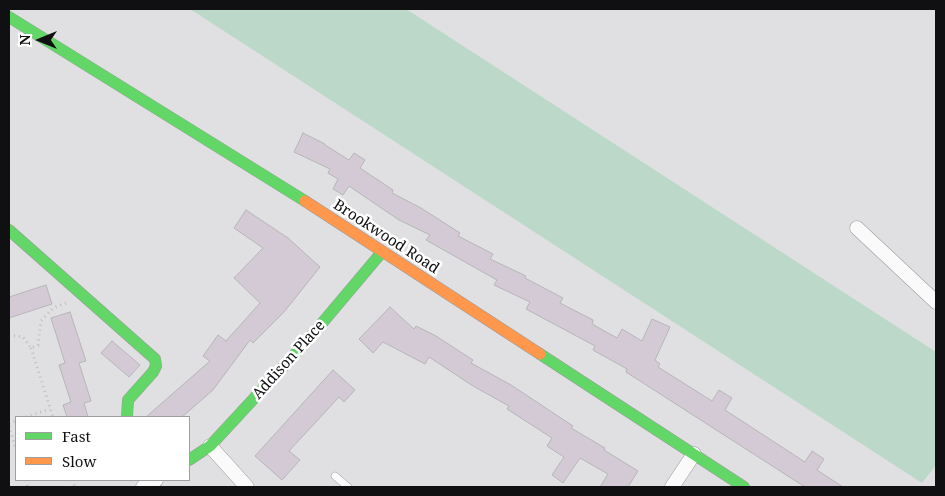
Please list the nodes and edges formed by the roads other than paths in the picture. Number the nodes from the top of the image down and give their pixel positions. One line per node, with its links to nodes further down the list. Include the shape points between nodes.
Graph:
1 (9, 17): 4 (street, Brookwood Road)
2 (857, 228): 5 (street)
3 (9, 230): 6 (street, via 155,359 153,372 128,400)
4 (382, 252): 7 (street, Addison Place); 8 (street, Brookwood Road)
5 (936, 302)
6 (127, 416)
7 (210, 446): 9 (street, Addison Place); 13 (street)
8 (694, 454): 15 (street); 16 (street, Brookwood Road)
9 (190, 459)
10 (335, 476): 14 (lane)
11 (154, 481): 12 (street)
12 (143, 487)
13 (247, 487)
14 (348, 487)
15 (672, 487)
16 (744, 487)

